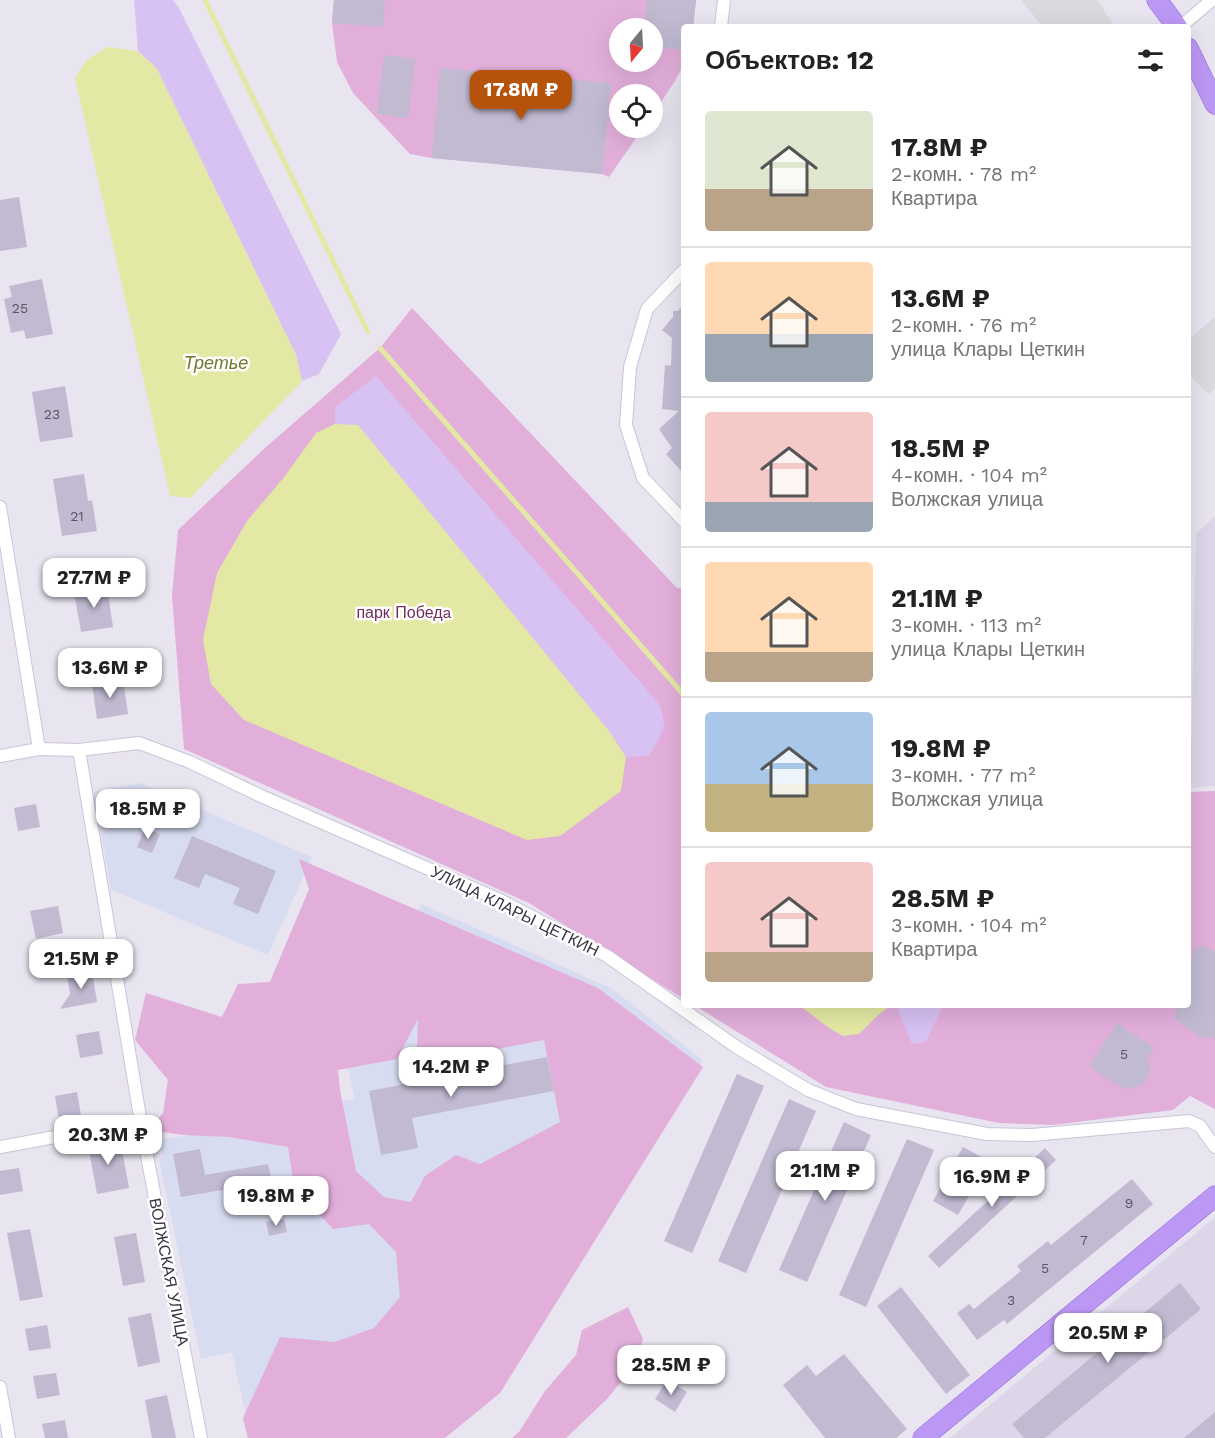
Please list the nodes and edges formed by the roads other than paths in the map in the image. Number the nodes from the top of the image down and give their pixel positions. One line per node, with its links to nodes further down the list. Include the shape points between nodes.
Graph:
1 (724, 0): 4 (street)
2 (1157, 0): 5 (main road)
3 (1212, 0): 6 (street)
4 (722, 24)
5 (1177, 24)
6 (1183, 24)
7 (1191, 52): 8 (main road)
8 (1208, 74): 9 (main road)
9 (1215, 104)
10 (681, 273): 12 (street, via 647,309 630,367 626,425 643,478)
11 (0, 507): 13 (street)
12 (681, 518)
13 (39, 748): 14 (street, УЛИЦА КЛАРЫ ЦЕТКИН); 15 (street, УЛИЦА КЛАРЫ ЦЕТКИН)
14 (80, 750): 17 (street, УЛИЦА КЛАРЫ ЦЕТКИН, via 139,743 190,762 500,900 607,956); 24 (street, ВОЛЖСКАЯ УЛИЦА, via 143,1135)
15 (0, 756)
16 (681, 1008): 20 (street, УЛИЦА КЛАРЫ ЦЕТКИН, via 808,1090 856,1109 987,1134 1032,1135 1189,1121 1200,1126)
17 (681, 1008)
18 (60, 1136): 19 (street)
19 (0, 1147)
20 (1215, 1147)
21 (1215, 1196): 25 (main road)
22 (0, 1387): 23 (street)
23 (9, 1438)
24 (201, 1438)
25 (923, 1438)

